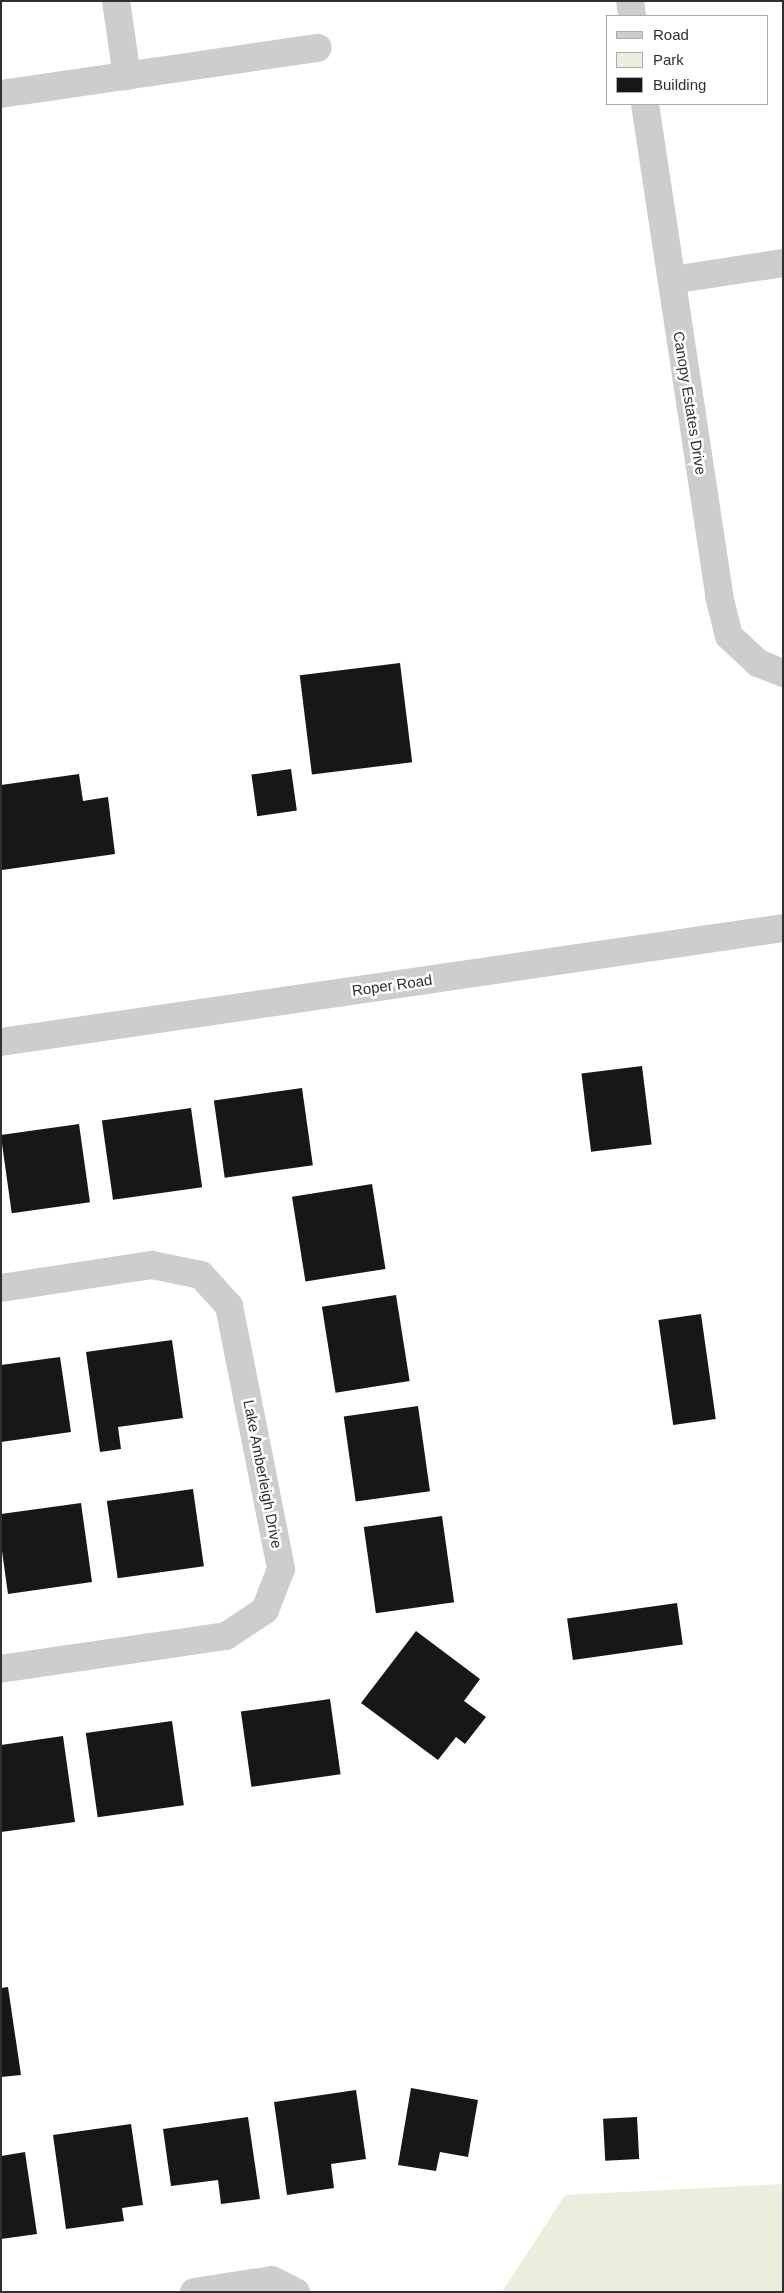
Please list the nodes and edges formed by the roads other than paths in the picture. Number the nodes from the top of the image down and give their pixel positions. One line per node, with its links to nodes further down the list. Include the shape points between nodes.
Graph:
1 (116, 1): 5 (street)
2 (630, 1): 3 (street)
3 (632, 15)
4 (318, 48): 5 (street)
5 (127, 76): 6 (street)
6 (1, 94)
7 (645, 105): 9 (street, Canopy Estates Drive)
8 (783, 264): 9 (street)
9 (672, 280): 10 (street, Canopy Estates Drive, via 719,596 730,636 758,663)
10 (783, 673)
11 (783, 928): 12 (street, Roper Road)
12 (1, 1042)
13 (1, 1288): 14 (street, Lake Amberleigh Drive, via 152,1265 201,1275 229,1306 281,1569 265,1610 226,1636)
14 (1, 1669)
15 (194, 2292): 16 (street, via 272,2280)
16 (296, 2292)

